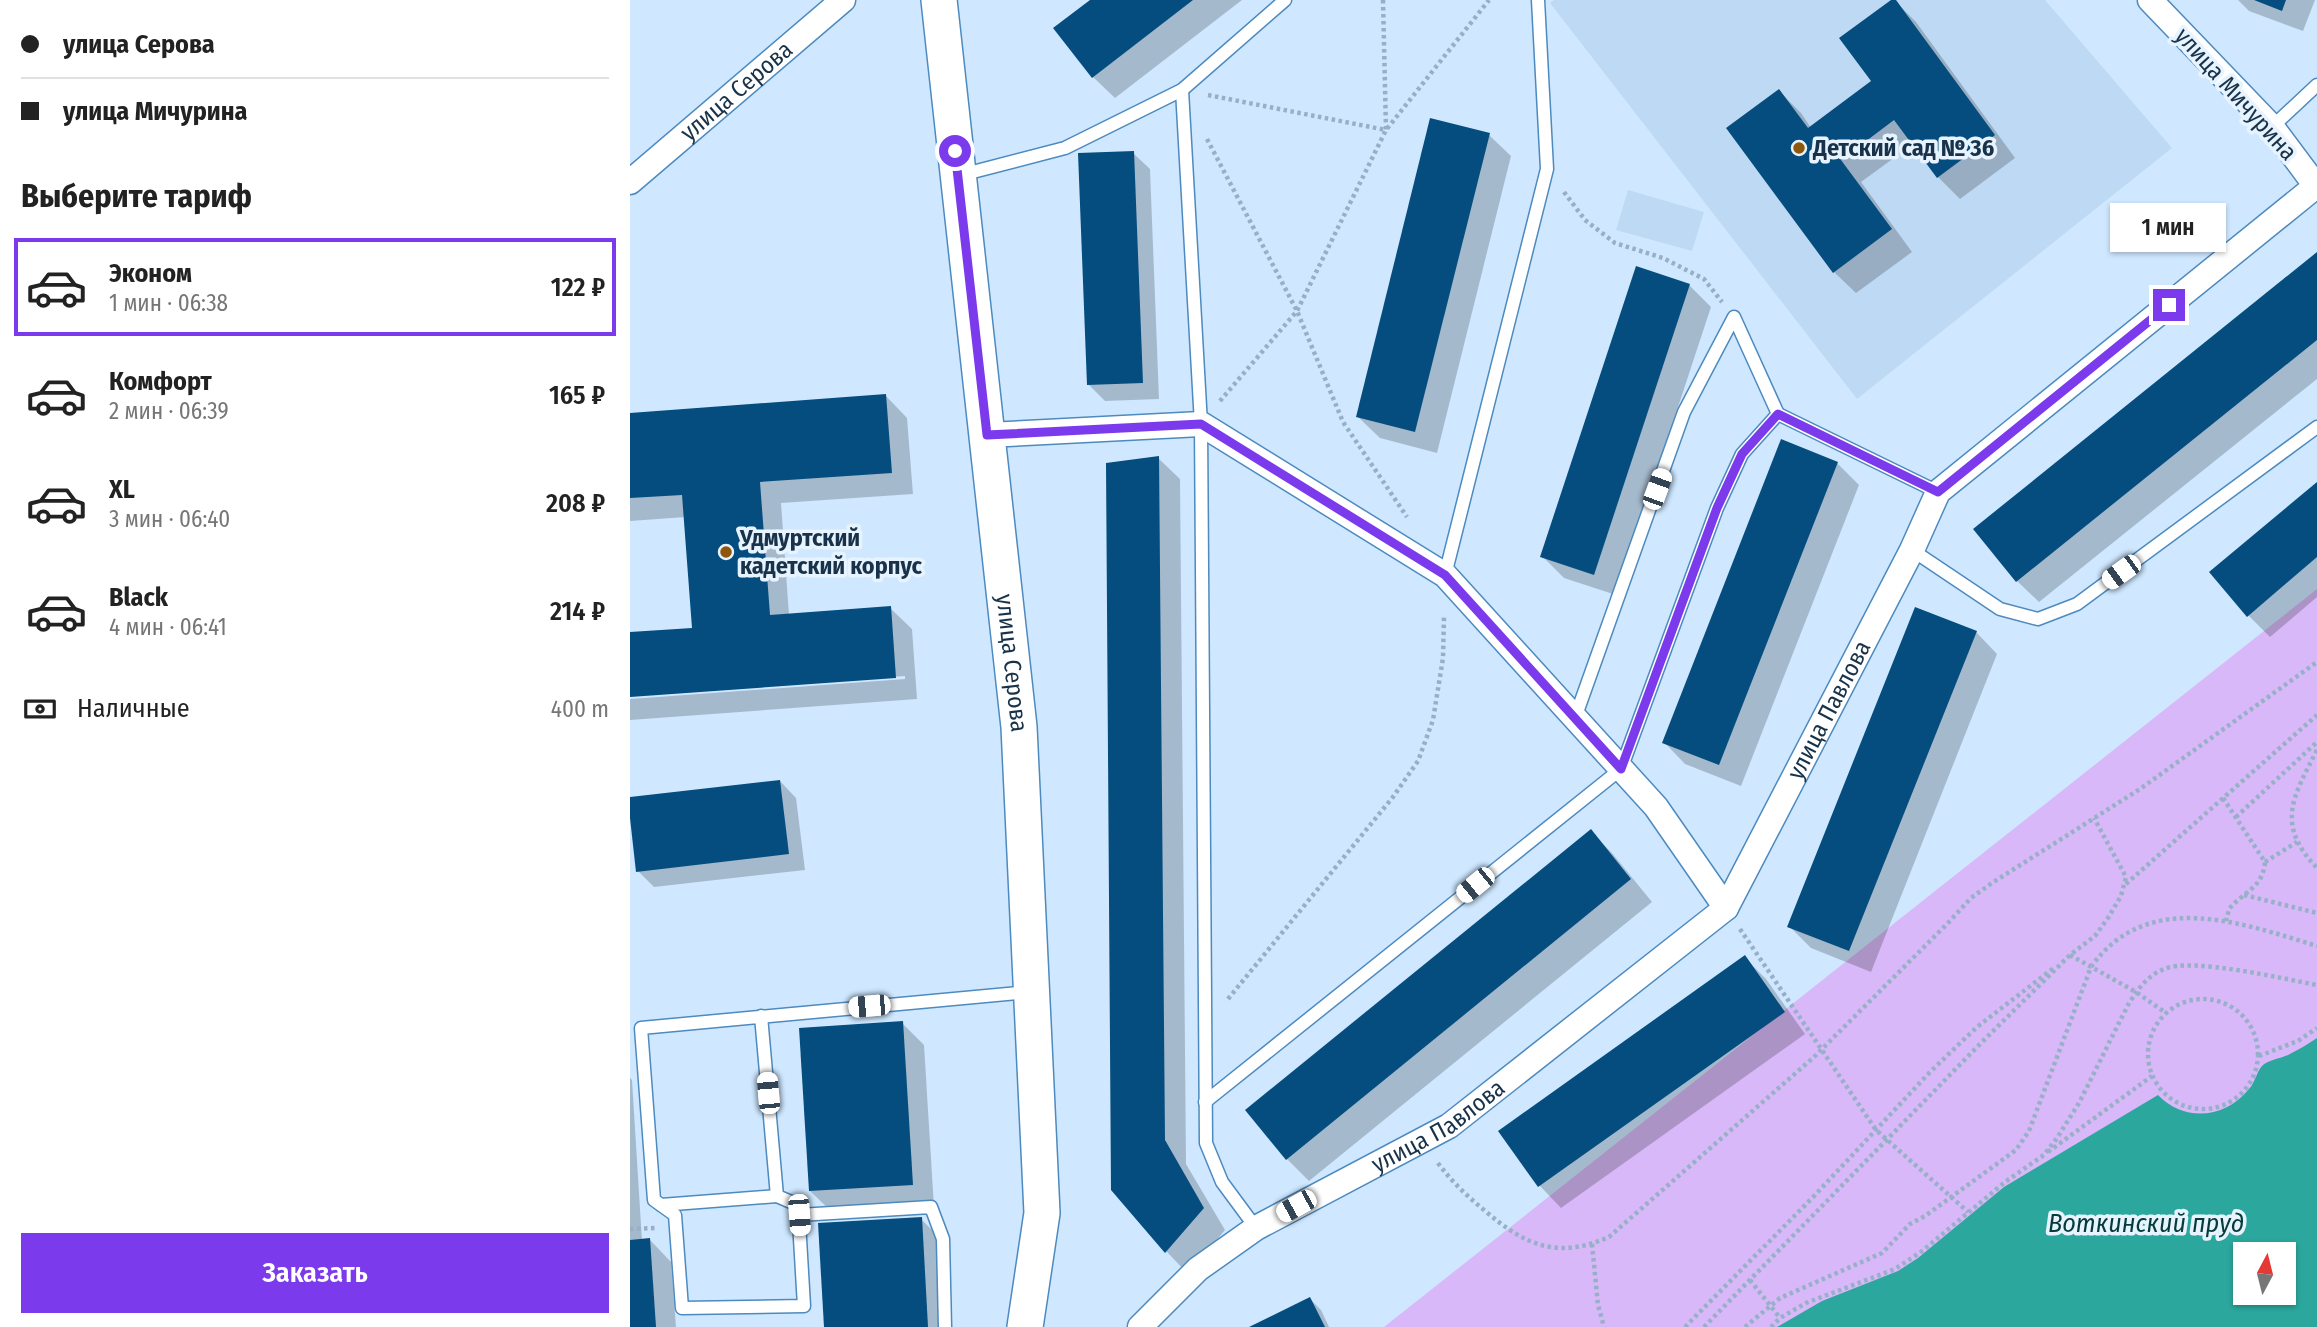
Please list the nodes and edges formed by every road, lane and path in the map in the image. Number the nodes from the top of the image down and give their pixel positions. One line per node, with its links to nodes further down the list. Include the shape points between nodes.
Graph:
1 (843, 0): 14 (street, улица Серова)
2 (939, 0): 13 (main road, улица Серова)
3 (1285, 0): 9 (lane)
4 (1383, 0): 11 (path)
5 (1489, 0): 11 (path)
6 (1538, 0): 12 (lane)
7 (2150, 0): 10 (street, улица Мичурина)
8 (2317, 85): 10 (lane)
9 (1182, 90): 11 (path); 13 (lane, via 1065,148); 16 (path); 19 (lane)
10 (2272, 127): 15 (street, улица Мичурина)
11 (1386, 130): 16 (path)
12 (1547, 169): 17 (path, via 1585,220 1615,243 1663,258 1704,279); 25 (lane)
13 (958, 176): 21 (main road, улица Серова)
14 (630, 182)
15 (2317, 186): 22 (street, улица Мичурина)
16 (1297, 311): 19 (path); 23 (path, via 1343,422)
17 (1734, 317): 18 (lane); 28 (lane, via 1684,412)
18 (1778, 414): 22 (lane); 31 (lane, via 1742,454 1717,508)
19 (1201, 424): 21 (street); 25 (street); 51 (lane)
20 (2317, 427): 24 (lane, via 2077,604 2038,619 2000,609)
21 (987, 435): 47 (main road, улица Серова, via 1019,727)
22 (1938, 492): 24 (street, улица Мичурина)
23 (1408, 520)
24 (1912, 550): 40 (street, улица Павлова)
25 (1445, 575): 28 (street); 51 (path, via 1443,658 1433,720 1418,761)
26 (2317, 662): 34 (path)
27 (2317, 715): 32 (path)
28 (1575, 719): 31 (street)
29 (2317, 742): 33 (path)
30 (2317, 750): 35 (path, via 2293,800 2292,828)
31 (1621, 769): 40 (street, via 1656,807); 56 (lane)
32 (2223, 798): 33 (path); 38 (path)
33 (2236, 817): 36 (path)
34 (2094, 818): 38 (path, via 2124,870); 53 (path, via 1971,898)
35 (2297, 842): 36 (path); 37 (path)
36 (2265, 862): 39 (path, via 2261,880)
37 (2317, 868)
38 (2125, 884): 44 (path, via 2095,936)
39 (2244, 895): 41 (path); 42 (path, via 2228,909)
40 (1726, 908): 53 (path); 58 (street, улица Павлова, via 1449,1126)
41 (2317, 913)
42 (2227, 921): 43 (path); 45 (path, via 2176,919 2129,930)
43 (2317, 946)
44 (2070, 955): 45 (path); 57 (path, via 1977,1027); 59 (path)
45 (2091, 967): 48 (path); 62 (path, via 2023,1142)
46 (2317, 985): 48 (path, via 2184,965 2150,976)
47 (1032, 992): 50 (lane); 72 (main road, улица Серова, via 1042,1213)
48 (2136, 992): 49 (path); 60 (path, via 2079,1103)
49 (2166, 1013): 54 (path, via 2183,1002 2197,1000 2236,1010 2253,1030); 55 (path, via 2151,1037)
50 (761, 1016): 61 (lane); 63 (lane, via 642,1028 654,1200)
51 (1205, 1027): 56 (lane)
52 (2317, 1028): 54 (path)
53 (1821, 1050): 57 (path); 67 (path, via 1609,1237)
54 (2259, 1056): 55 (path, via 2252,1077 2234,1098 2206,1110 2177,1103)
55 (2152, 1076): 60 (path)
56 (1205, 1101): 66 (lane, via 1206,1143 1222,1182)
57 (1876, 1130): 59 (path); 75 (path)
58 (1422, 1140): 66 (street, улица Павлова); 67 (path, via 1465,1194 1512,1233 1554,1247)
59 (1887, 1140): 62 (path); 68 (path)
60 (2044, 1155): 64 (path)
61 (777, 1196): 63 (lane); 65 (lane, via 798,1205)
62 (1951, 1197): 64 (path); 69 (path, via 1910,1224 1882,1253 1800,1287)
63 (661, 1205): 65 (lane, via 675,1215 682,1308 804,1306)
64 (1968, 1212): 70 (path, via 1895,1269 1806,1303)
65 (799, 1215): 71 (lane, via 931,1208 943,1239)
66 (1256, 1228): 73 (street, улица Павлова, via 1198,1269)
67 (1592, 1244): 74 (path)
68 (1750, 1280): 69 (path); 76 (path)
69 (1770, 1305): 70 (path); 77 (path)
70 (1780, 1318): 78 (path)
71 (945, 1327)
72 (1026, 1327)
73 (1140, 1327)
74 (1604, 1327)
75 (1685, 1327)
76 (1704, 1327)
77 (1745, 1327)
78 (1771, 1327)

